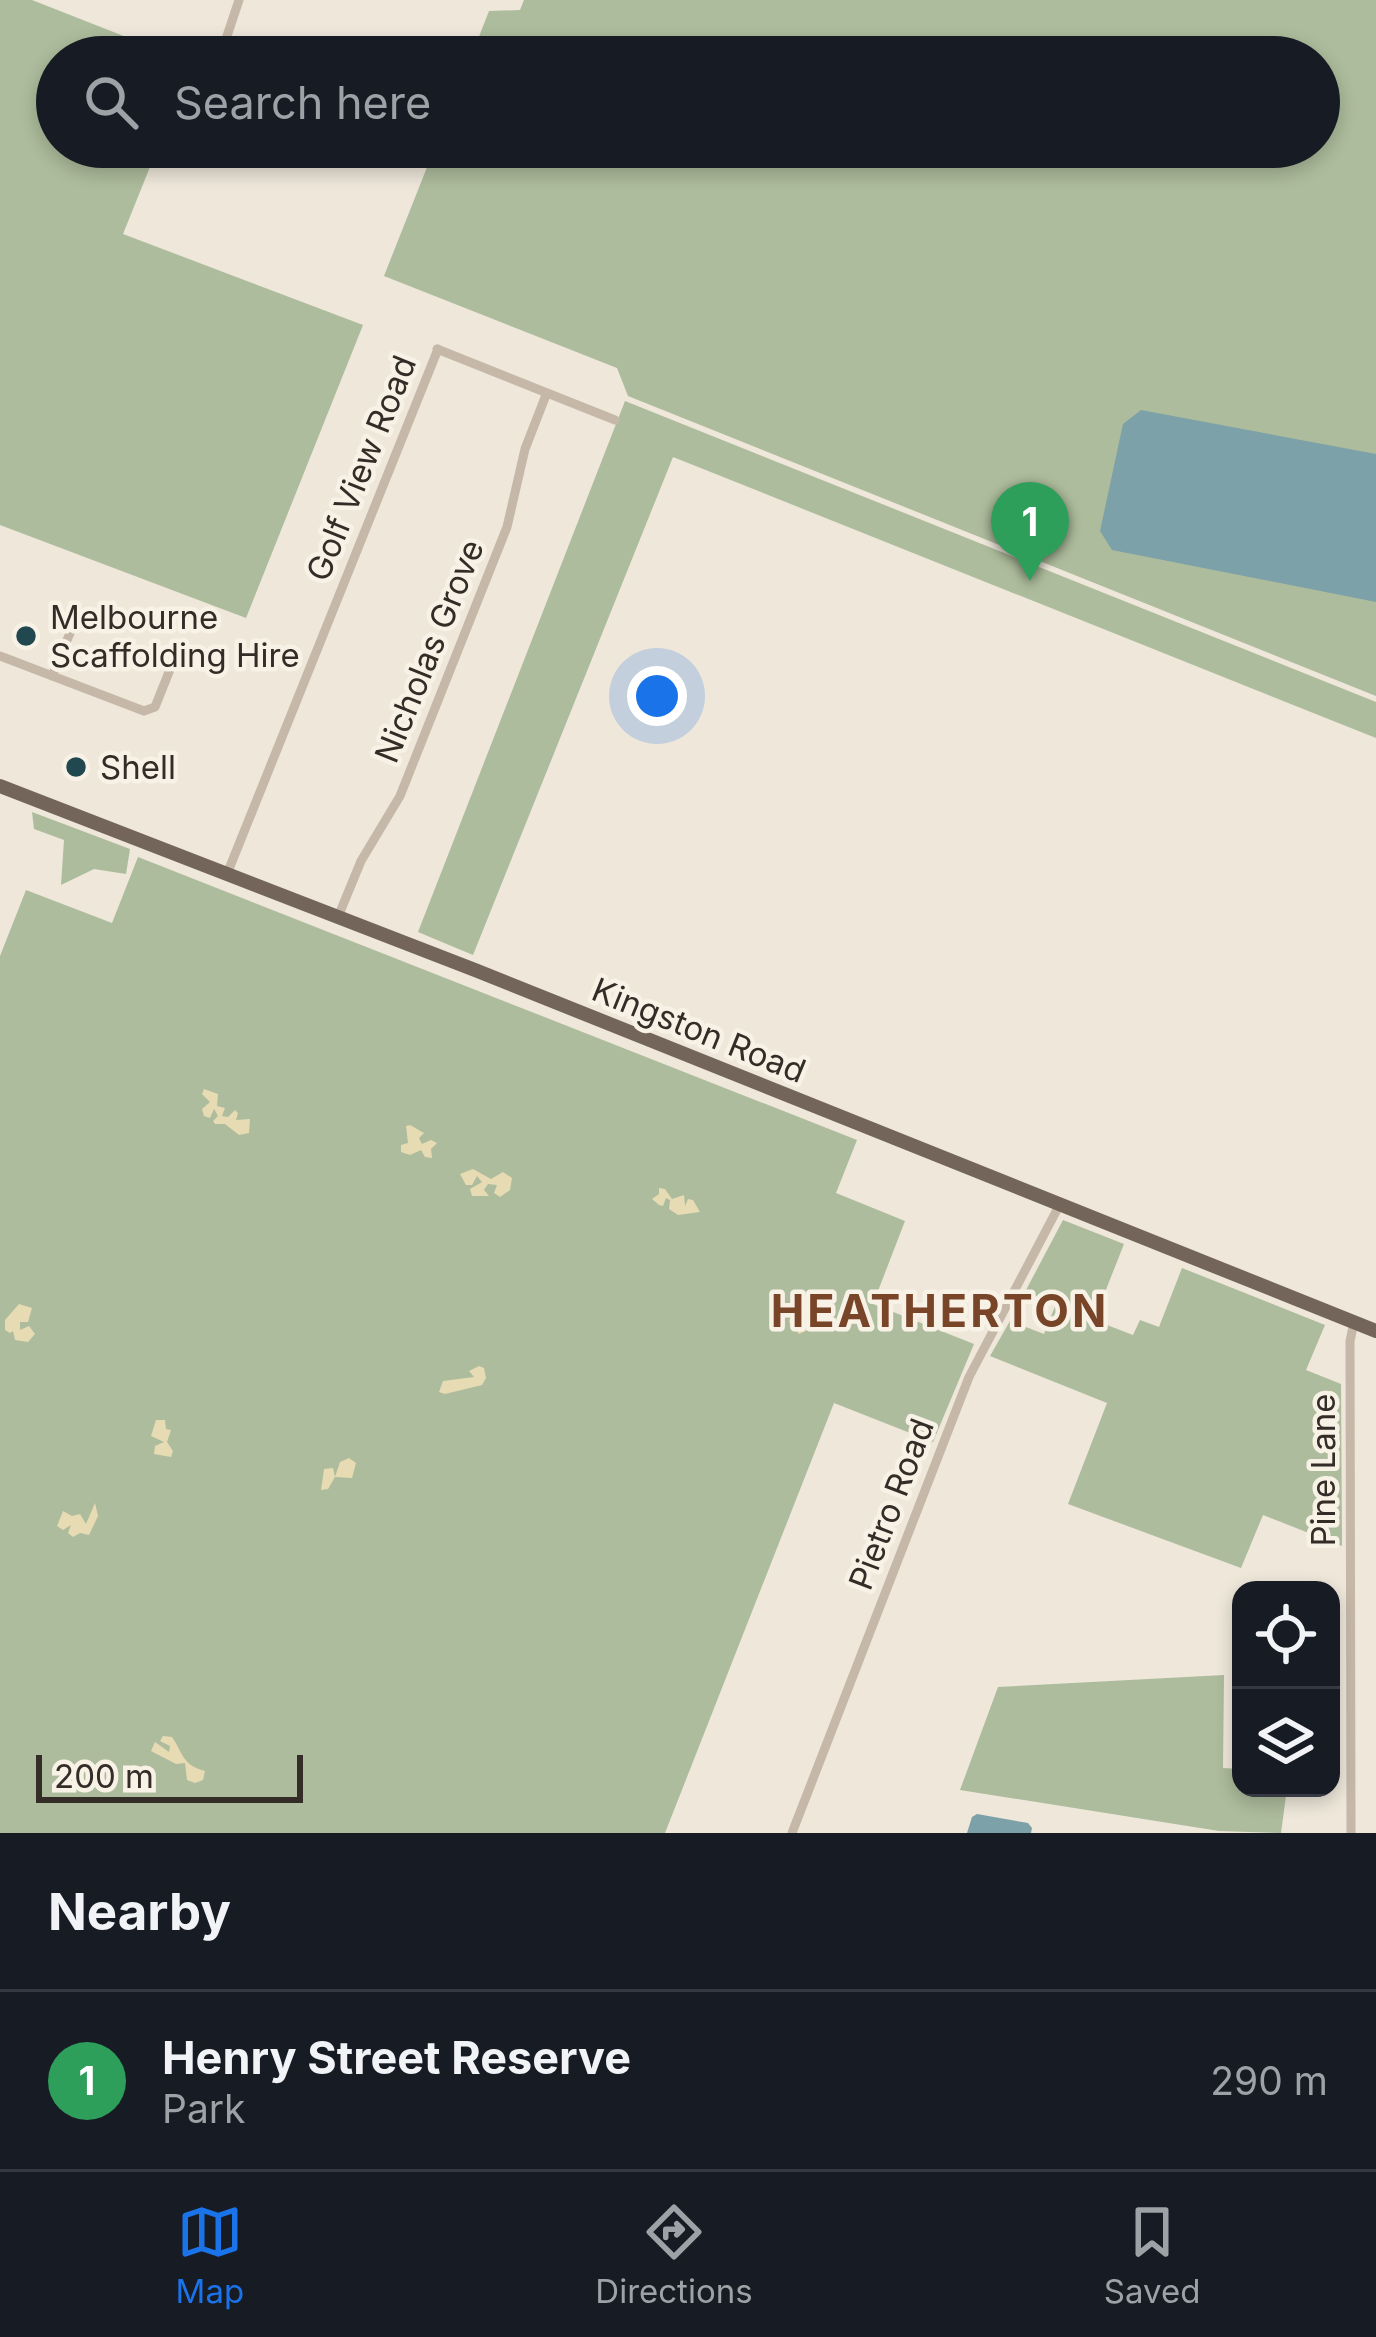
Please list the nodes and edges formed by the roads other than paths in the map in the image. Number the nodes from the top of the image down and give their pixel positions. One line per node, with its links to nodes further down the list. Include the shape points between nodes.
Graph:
1 (239, 0): 2 (street)
2 (227, 36)
3 (546, 395): 4 (street); 10 (street, Golf View Road, via 437,349); 11 (street, Nicholas Grove, via 507,527 409,776)
4 (615, 420)
5 (78, 614): 8 (street)
6 (178, 652): 8 (street, via 150,711)
7 (0, 656): 8 (street)
8 (52, 676)
9 (0, 786): 10 (main road, Kingston Road)
10 (227, 874): 11 (main road, Kingston Road)
11 (338, 916): 12 (main road, Kingston Road)
12 (1060, 1204): 13 (main road, Kingston Road); 15 (street, Pietro Road, via 969,1377)
13 (1354, 1322): 14 (main road, Kingston Road); 16 (street, Pine Lane)
14 (1376, 1331)
15 (792, 1833)
16 (1352, 1833)

